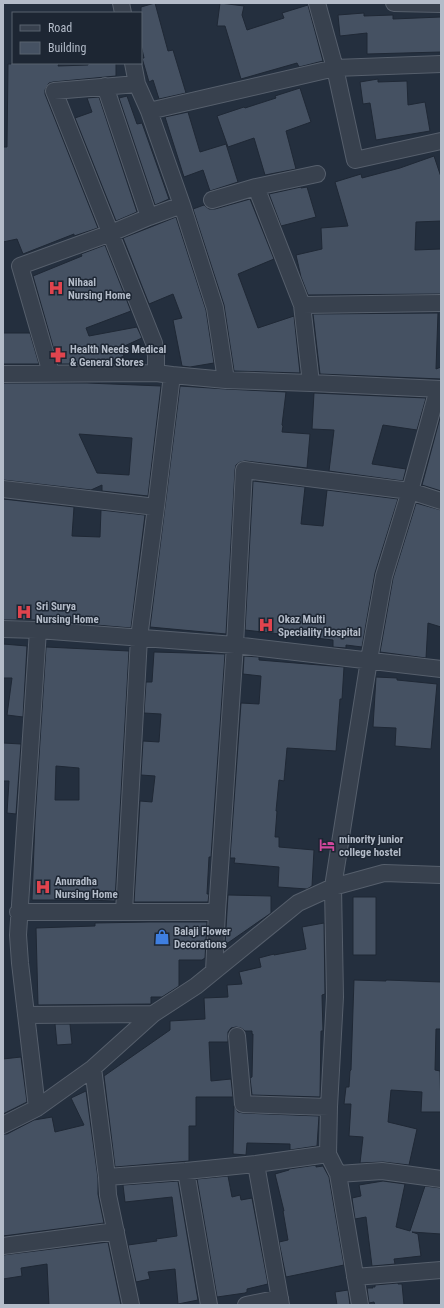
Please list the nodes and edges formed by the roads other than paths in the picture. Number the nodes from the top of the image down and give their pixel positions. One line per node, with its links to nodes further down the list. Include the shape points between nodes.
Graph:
1 (317, 3): 6 (street)
2 (394, 3): 3 (street)
3 (433, 4)
4 (133, 64): 7 (street)
5 (441, 64): 6 (street)
6 (335, 68): 9 (street); 10 (street, via 355,160)
7 (137, 84): 8 (street); 9 (street)
8 (105, 86): 15 (street); 16 (street, via 54,91)
9 (149, 111): 14 (street)
10 (441, 141)
11 (317, 174): 12 (street)
12 (256, 187): 13 (street); 18 (street)
13 (212, 200)
14 (182, 205): 15 (street); 23 (street, via 215,308)
15 (150, 217): 16 (street)
16 (111, 233): 19 (street, via 154,342); 20 (street, via 20,266)
17 (441, 303): 18 (street)
18 (302, 305): 24 (street)
19 (156, 372): 20 (street); 22 (street)
20 (51, 373): 21 (street)
21 (3, 374)
22 (172, 375): 23 (street); 29 (street)
23 (226, 380): 24 (street)
24 (311, 383): 25 (street)
25 (439, 389): 27 (street)
26 (3, 489): 29 (street)
27 (410, 492): 28 (street); 33 (street, via 244,470); 34 (street, via 384,576)
28 (441, 501)
29 (156, 507): 32 (street)
30 (3, 629): 31 (street)
31 (38, 630): 32 (street); 38 (street)
32 (139, 638): 33 (street); 39 (street)
33 (235, 645): 34 (street); 40 (street)
34 (369, 660): 35 (street); 37 (street)
35 (441, 669)
36 (441, 875): 37 (street, via 384,873)
37 (333, 887): 41 (street, via 298,904); 46 (street, via 335,997)
38 (18, 912): 39 (street); 42 (street)
39 (124, 912): 40 (street)
40 (217, 912): 41 (street)
41 (214, 971): 43 (street)
42 (26, 1014): 43 (street); 47 (street)
43 (153, 1014): 45 (street)
44 (237, 1036): 46 (street, via 243,1104)
45 (93, 1068): 47 (street); 53 (street)
46 (329, 1107): 49 (street)
47 (37, 1108): 48 (street)
48 (3, 1125)
49 (328, 1154): 50 (street); 52 (street)
50 (256, 1164): 51 (street); 59 (street)
51 (186, 1171): 53 (street); 61 (street)
52 (338, 1174): 54 (street, via 382,1171); 58 (street)
53 (108, 1177): 55 (street, via 108,1195)
54 (441, 1179)
55 (116, 1231): 56 (street); 60 (street)
56 (3, 1246)
57 (441, 1270): 58 (street)
58 (355, 1277): 63 (street)
59 (281, 1301): 62 (street)
60 (131, 1305)
61 (209, 1305)
62 (246, 1305)
63 (360, 1305)

